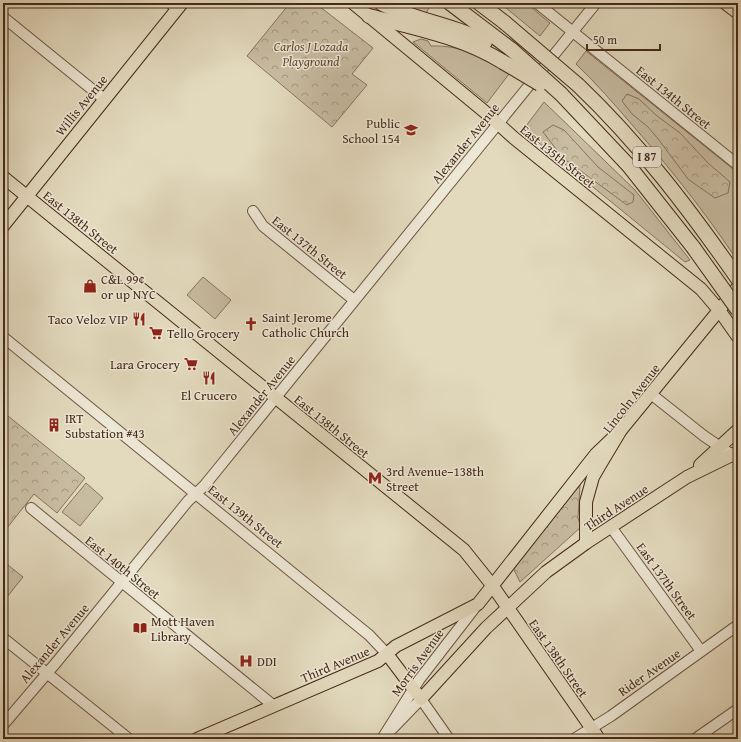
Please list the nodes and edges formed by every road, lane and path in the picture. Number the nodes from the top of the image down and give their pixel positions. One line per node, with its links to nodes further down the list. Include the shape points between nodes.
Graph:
1 (353, 3): 11 (main road, East 135th Street)
2 (381, 3): 15 (highway, via 466,33)
3 (450, 3): 15 (highway, I 87)
4 (479, 3): 13 (highway, I 87)
5 (488, 3): 13 (highway)
6 (537, 3): 14 (street, East 134th Street)
7 (596, 3): 14 (street, Alexander Avenue)
8 (725, 3): 10 (main road)
9 (176, 5): 17 (main road, Willis Avenue)
10 (738, 13)
11 (369, 16): 15 (highway); 18 (main road, East 135th Street)
12 (3, 17): 17 (street)
13 (504, 22): 24 (highway, I 87, bridge, via 604,110 651,162)
14 (573, 32): 18 (street, Alexander Avenue); 19 (street, East 134th Street)
15 (507, 56): 16 (highway, I 87, bridge); 16 (highway, bridge, via 540,84)
16 (559, 96): 28 (highway, I 87, bridge, via 579,113 629,166 694,247)
17 (104, 100): 21 (main road, Willis Avenue)
18 (498, 124): 26 (street, Alexander Avenue); 27 (main road, East 135th Street, via 701,289)
19 (738, 165)
20 (3, 177): 21 (main road, East 138th Street)
21 (26, 196): 23 (main road, Willis Avenue); 32 (main road, East 138th Street)
22 (253, 211): 26 (street, East 137th Street, via 263,226)
23 (3, 226)
24 (738, 279)
25 (738, 287): 27 (main road, Lincoln Avenue)
26 (354, 300): 32 (street, Alexander Avenue)
27 (719, 310): 30 (main road, East 135th Street); 31 (main road, Lincoln Avenue)
28 (738, 310)
29 (3, 337): 39 (street, East 139th Street)
30 (738, 337)
31 (651, 394): 33 (main road, Lincoln Avenue); 36 (street)
32 (275, 398): 39 (street, Alexander Avenue); 44 (main road, East 138th Street, via 456,543)
33 (621, 430): 42 (main road, Lincoln Avenue, via 589,487 585,512); 44 (main road, Third Avenue, via 596,454)
34 (738, 430): 36 (main road, Third Avenue)
35 (738, 435): 36 (main road)
36 (721, 447): 37 (street); 38 (main road, Third Avenue)
37 (736, 455): 38 (main road, Third Avenue)
38 (687, 477): 41 (main road, Third Avenue)
39 (196, 493): 43 (street, Alexander Avenue); 50 (street, East 139th Street, via 369,635)
40 (31, 508): 43 (street, East 140th Street)
41 (611, 527): 42 (main road, Third Avenue); 49 (street, East 137th Street)
42 (586, 543): 46 (main road, Third Avenue, via 546,572)
43 (122, 582): 51 (street, Alexander Avenue); 54 (street, East 140th Street)
44 (492, 585): 45 (main road, Third Avenue); 46 (main road, East 138th Street)
45 (478, 604): 50 (main road, Third Avenue, via 396,646); 52 (street, Morris Avenue)
46 (507, 608): 53 (main road, Morris Avenue); 57 (main road, East 138th Street)
47 (738, 625): 49 (street, Rider Avenue)
48 (3, 638): 51 (street)
49 (701, 651): 57 (street, Rider Avenue)
50 (387, 654): 52 (main road, East 139th Street); 54 (main road, Third Avenue, via 378,661)
51 (47, 673): 56 (street, Alexander Avenue); 59 (street)
52 (414, 688): 53 (main road, East 139th Street); 58 (street, Morris Avenue)
53 (421, 699): 58 (street); 61 (street, East 139th Street)
54 (274, 706): 60 (main road, Third Avenue)
55 (738, 709): 64 (street)
56 (3, 725)
57 (591, 728): 62 (street, Rider Avenue); 63 (main road, East 138th Street)
58 (383, 738)
59 (130, 739)
60 (198, 739)
61 (449, 739)
62 (574, 739)
63 (599, 739)
64 (695, 739)

